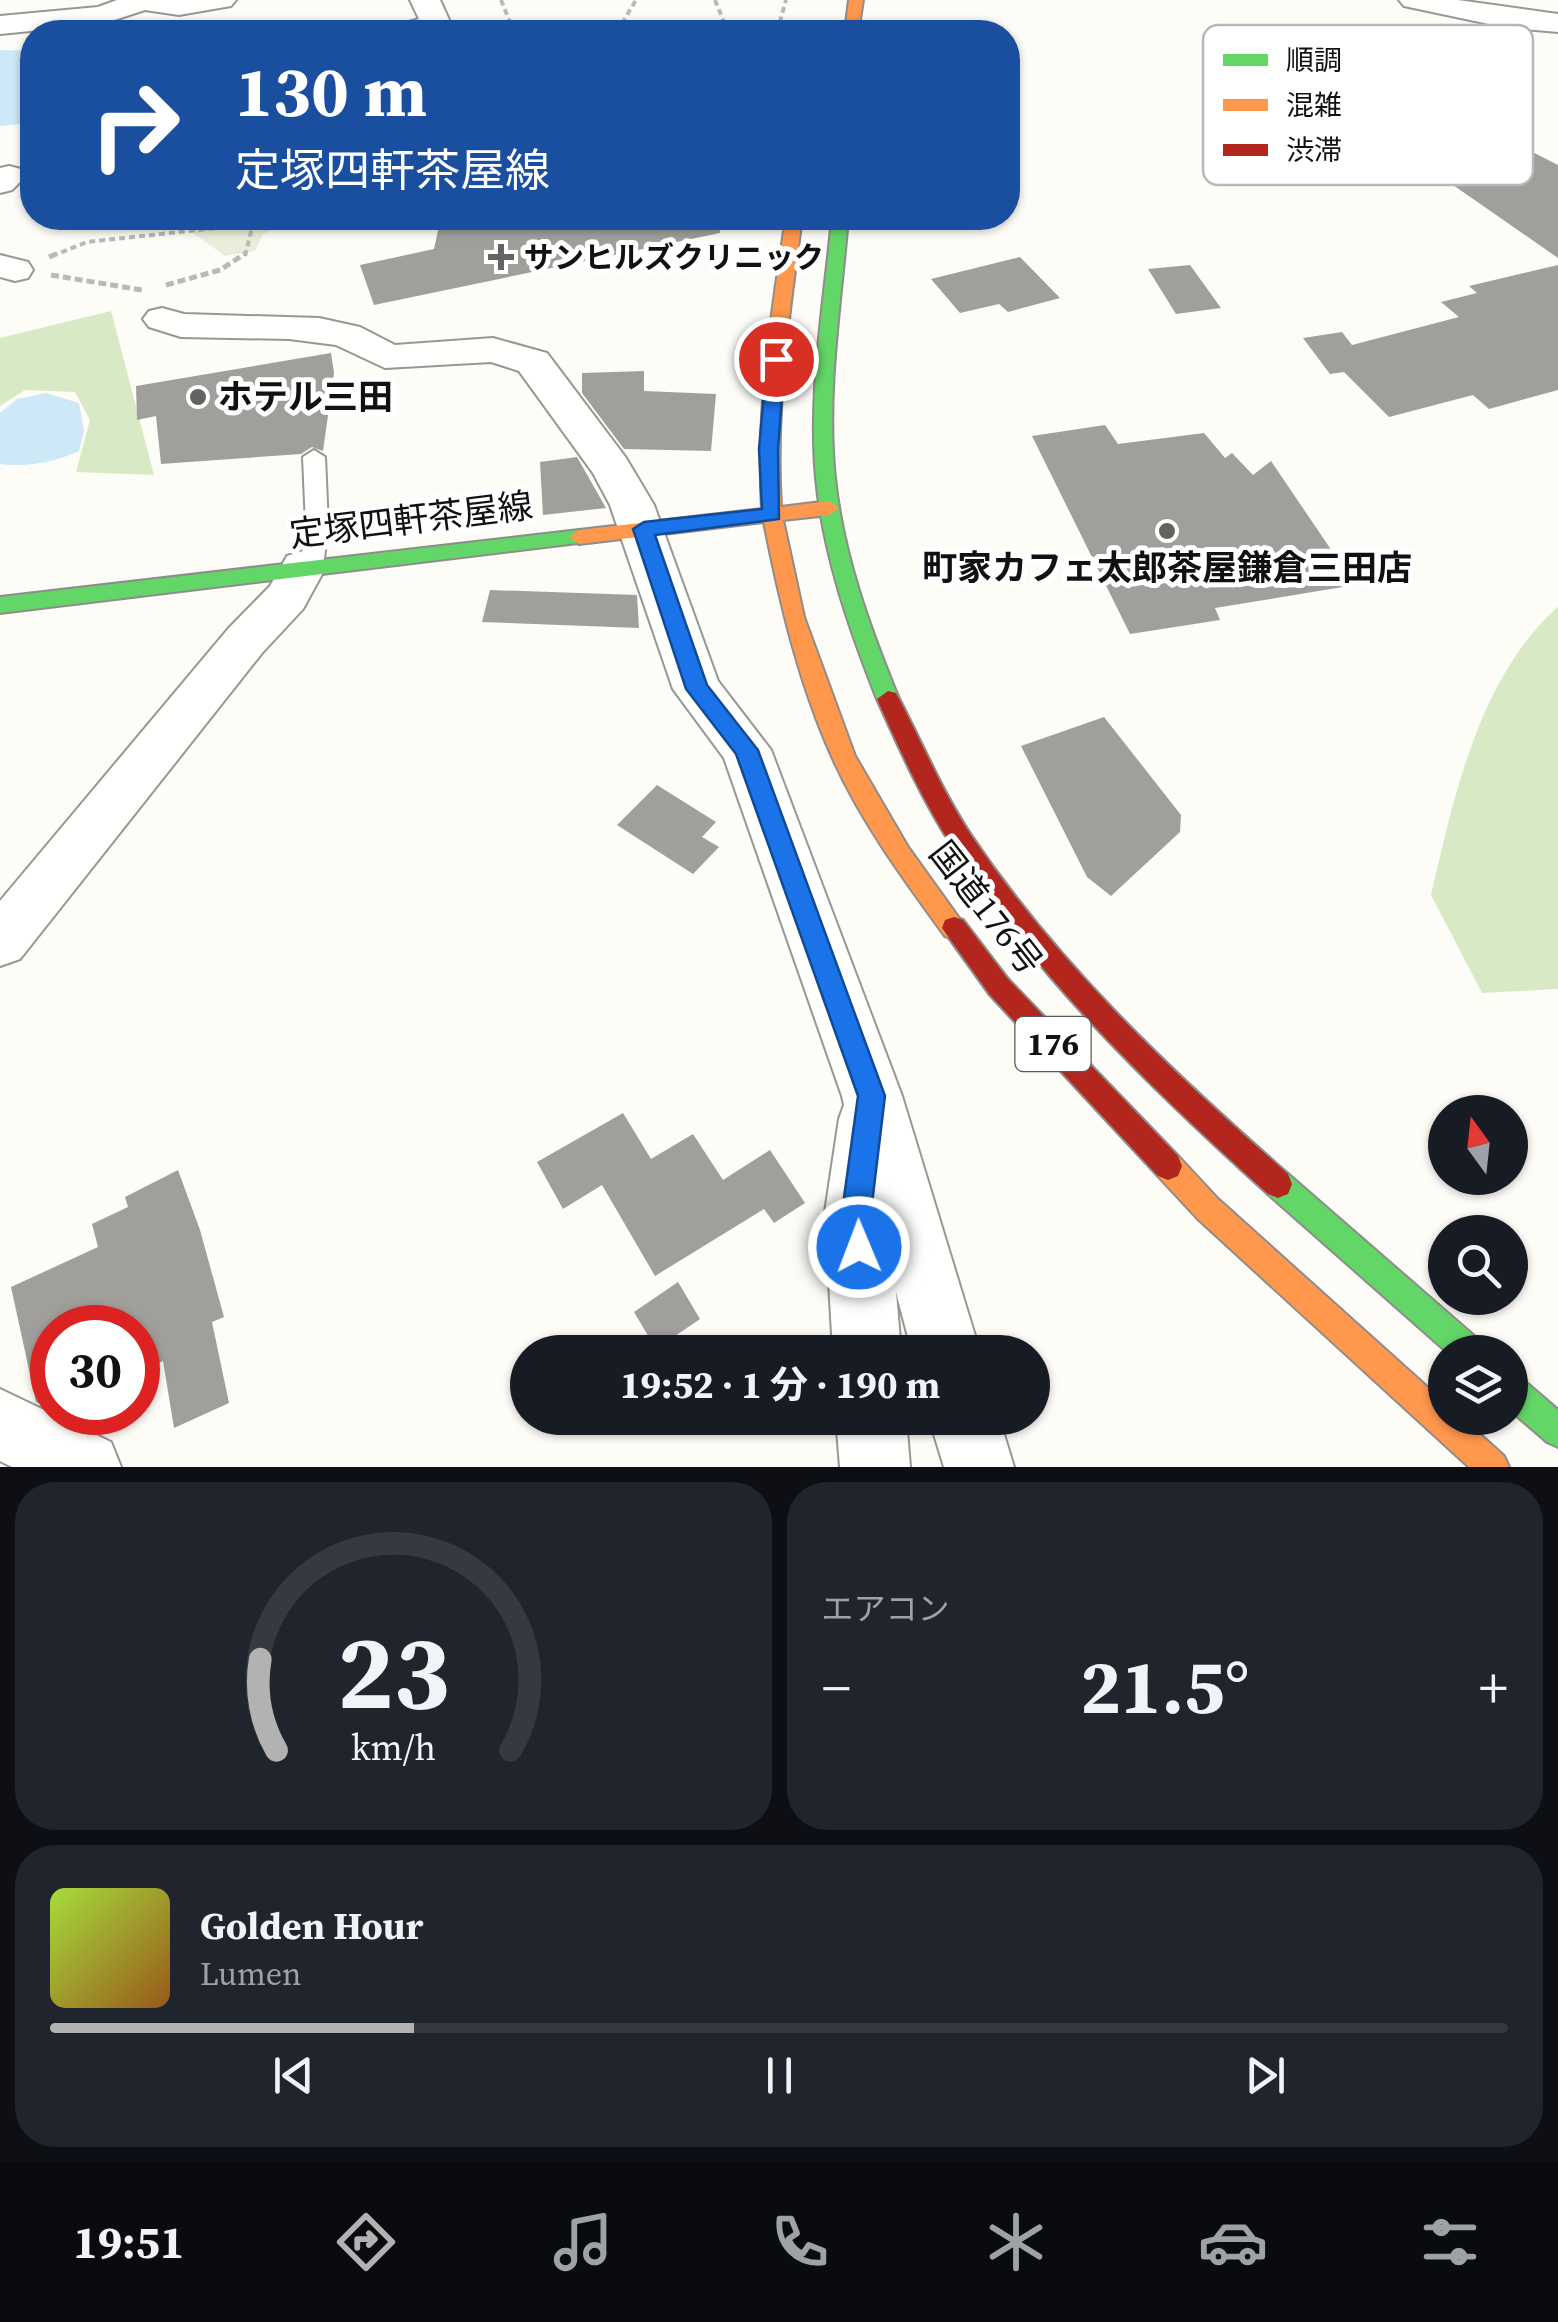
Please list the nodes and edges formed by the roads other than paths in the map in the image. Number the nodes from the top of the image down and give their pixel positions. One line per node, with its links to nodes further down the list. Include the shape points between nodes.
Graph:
1 (144, 0): 2 (street, via 179,6); 4 (street, via 102,16)
2 (221, 0)
3 (1414, 0): 5 (street)
4 (57, 20)
5 (1558, 23)
6 (793, 230): 11 (main road, 国道176号 / 176, via 770,432)
7 (839, 230): 10 (main road, 国道176号 / 176, via 824,438)
8 (155, 304): 12 (street, via 182,325 333,332 393,357 464,350 518,355 533,362 575,418)
9 (314, 457): 13 (lane, via 316,526)
10 (830, 508): 11 (main road, 定塚四軒茶屋線); 19 (main road, 国道176号 / 176, via 860,634 913,762 984,880 1182,1100)
11 (772, 514): 12 (main road, 定塚四軒茶屋線); 28 (main road, 国道176号 / 176, via 793,618 844,758 900,854 988,972 1208,1209)
12 (644, 529): 13 (main road, 定塚四軒茶屋線); 16 (street, via 697,689 746,750)
13 (307, 567): 14 (main road, 定塚四軒茶屋線); 15 (street)
14 (0, 605)
15 (0, 942)
16 (872, 1096): 17 (street, via 857,1212); 18 (street)
17 (865, 1335)
18 (941, 1335)
19 (1450, 1335)
20 (1528, 1405): 22 (main road)
21 (0, 1424): 25 (street)
22 (1558, 1431)
23 (872, 1435): 26 (street)
24 (969, 1435): 27 (street)
25 (86, 1467)
26 (874, 1467)
27 (978, 1467)
28 (1493, 1467)

